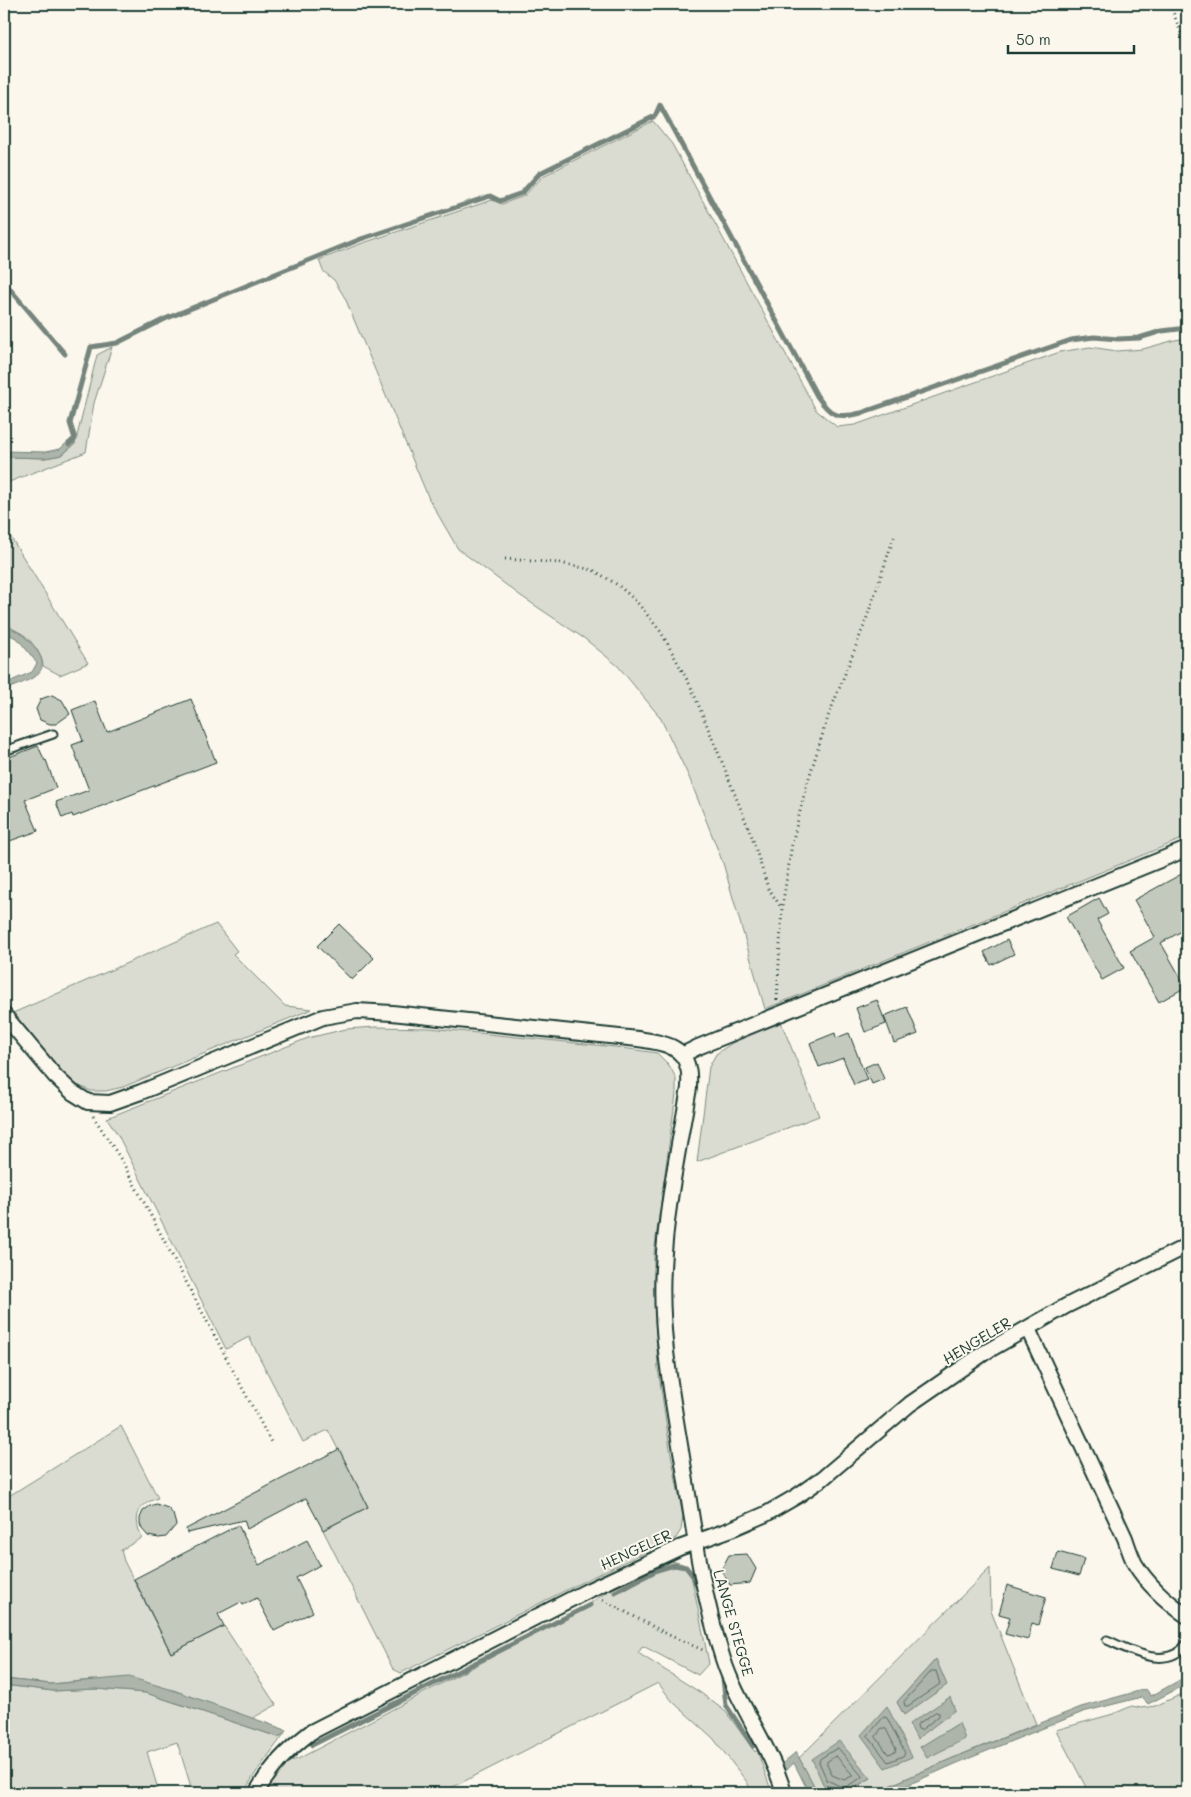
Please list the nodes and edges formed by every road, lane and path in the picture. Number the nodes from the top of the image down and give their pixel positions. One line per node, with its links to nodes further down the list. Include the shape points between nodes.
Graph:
1 (1170, 4): 2 (path)
2 (1187, 49)
3 (894, 537): 8 (path, via 806,787 792,844)
4 (505, 559): 8 (path, via 560,563 593,570 618,584 661,632 691,687 752,837 768,888)
5 (53, 734): 6 (lane)
6 (4, 751)
7 (1187, 849): 10 (street)
8 (782, 908): 10 (path)
9 (4, 1015): 12 (street, via 55,1076)
10 (776, 1016): 11 (street)
11 (682, 1055): 12 (street, via 668,1044 638,1039 357,1011 323,1017 110,1103); 16 (street, LANGE STEGGE, via 688,1068 689,1088 662,1269 669,1369)
12 (88, 1102): 15 (path)
13 (1187, 1246): 14 (street, HENGELER, via 1066,1306)
14 (1028, 1329): 16 (street, HENGELER, via 943,1380 797,1496 759,1517); 18 (street, HENGELER, via 1134,1563 1153,1588)
15 (271, 1442)
16 (694, 1542): 17 (street, HENGELER); 21 (street, LANGE STEGGE)
17 (587, 1591): 21 (path, via 671,1636); 22 (street, HENGELER, via 311,1732 287,1750)
18 (1187, 1616)
19 (1107, 1640): 20 (lane, via 1154,1657 1179,1652)
20 (1187, 1643)
21 (723, 1658): 23 (street, LANGE STEGGE, via 730,1681 774,1764)
22 (256, 1793)
23 (784, 1793)

